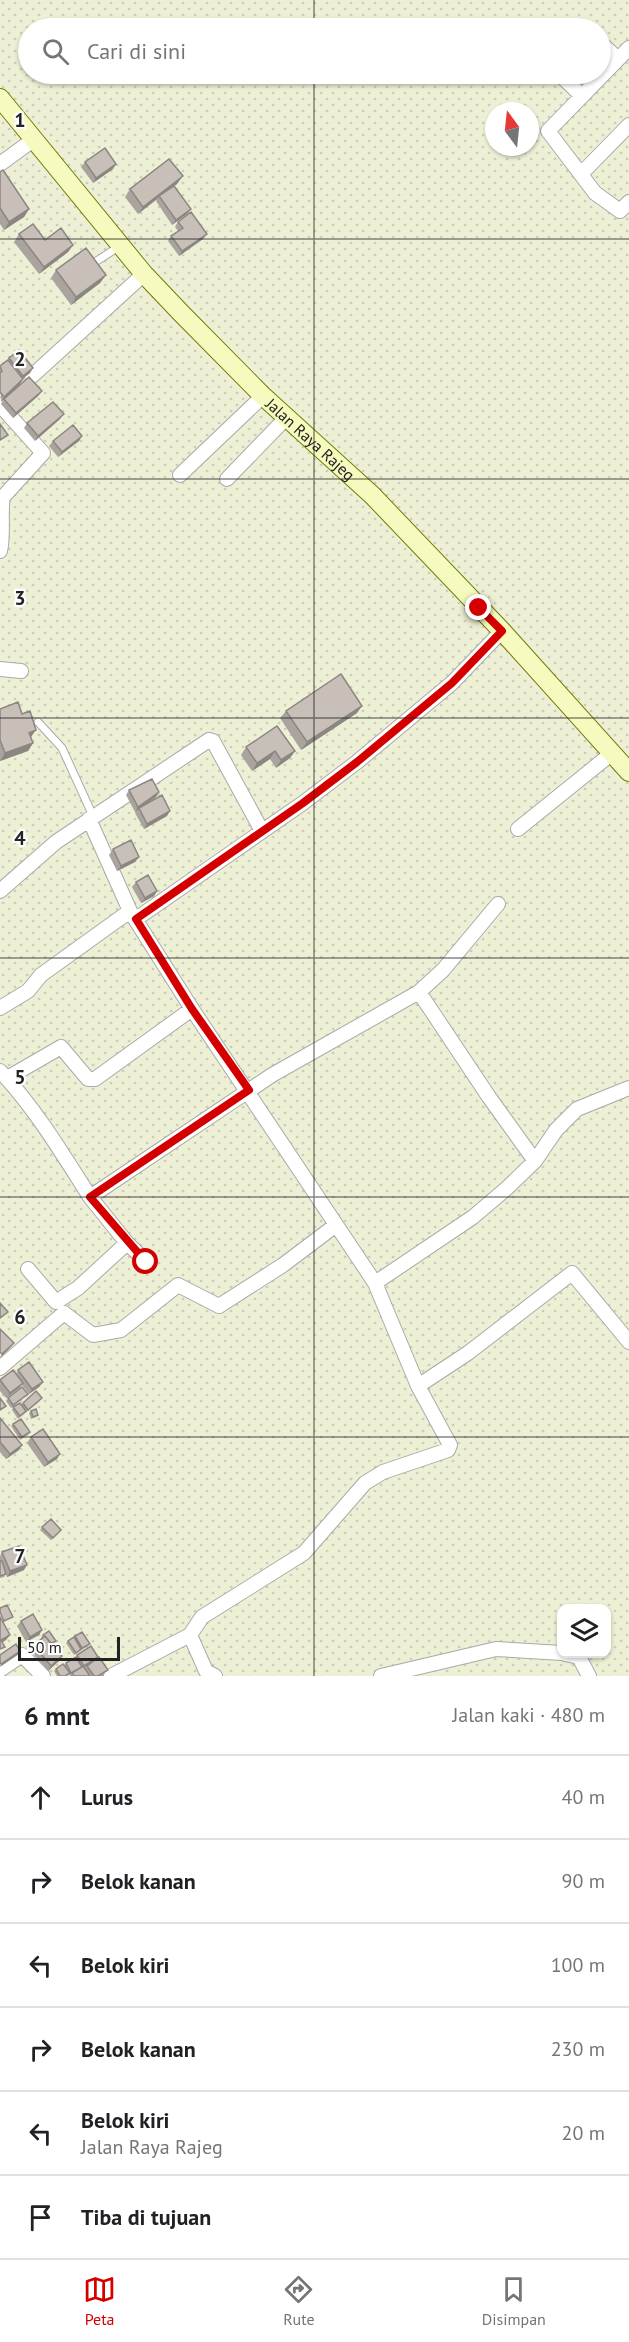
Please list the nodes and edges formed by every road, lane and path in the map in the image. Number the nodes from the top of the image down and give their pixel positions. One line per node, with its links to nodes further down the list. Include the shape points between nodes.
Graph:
1 (629, 48): 3 (street)
2 (611, 52): 3 (street)
3 (618, 59): 4 (street)
4 (611, 66)
5 (569, 84): 7 (street)
6 (594, 84): 7 (street)
7 (582, 96): 12 (street, via 548,131)
8 (3, 107): 10 (main road, Jalan Raya Rajeg)
9 (629, 125): 12 (street)
10 (33, 140): 11 (street); 14 (main road, Jalan Raya Rajeg)
11 (0, 164)
12 (581, 174): 13 (street, via 595,193 620,211)
13 (629, 202)
14 (121, 245): 15 (lane); 16 (main road, Jalan Raya Rajeg)
15 (92, 264)
16 (144, 274): 17 (street); 18 (main road, Jalan Raya Rajeg)
17 (32, 376)
18 (263, 396): 20 (main road, Jalan Raya Rajeg); 21 (street)
19 (0, 405): 23 (street, via 43,453 3,497)
20 (287, 417): 22 (street); 24 (main road, Jalan Raya Rajeg, via 372,495)
21 (180, 475)
22 (227, 479)
23 (0, 551)
24 (502, 631): 28 (main road, Jalan Raya Rajeg); 32 (street, via 452,683 357,762)
25 (0, 669): 26 (street)
26 (21, 671)
27 (38, 722): 30 (lane, via 62,748)
28 (611, 754): 29 (main road, Jalan Raya Rajeg); 31 (street)
29 (629, 772)
30 (91, 817): 32 (street, via 211,740); 33 (street); 35 (street)
31 (518, 829)
32 (262, 831): 35 (street)
33 (0, 891)
34 (498, 904): 36 (street)
35 (133, 915): 37 (street, via 40,975 28,991); 38 (street)
36 (420, 992): 41 (street, via 322,1044); 42 (street)
37 (0, 1008)
38 (192, 1009): 39 (street, via 95,1079 88,1078 61,1047); 41 (street)
39 (4, 1074): 43 (street, via 42,1121)
40 (629, 1089): 42 (street, via 577,1109 556,1130)
41 (249, 1090): 43 (street); 44 (street)
42 (536, 1161): 48 (street, via 473,1217)
43 (90, 1197): 45 (street)
44 (336, 1225): 48 (street); 49 (street, via 219,1306 178,1285 121,1330 93,1335)
45 (127, 1243): 46 (street); 49 (street)
46 (146, 1262)
47 (27, 1269): 49 (street)
48 (375, 1283): 52 (street)
49 (60, 1307): 51 (street)
50 (629, 1342): 52 (street, via 572,1273)
51 (0, 1368)
52 (418, 1386): 53 (street, via 450,1445 448,1450 365,1482 304,1552 202,1617)
53 (190, 1635): 59 (street); 60 (street, via 206,1671)
54 (557, 1653): 57 (street, via 495,1649)
55 (580, 1658): 62 (street)
56 (0, 1670): 58 (street, via 22,1655)
57 (411, 1673): 61 (street)
58 (44, 1676)
59 (111, 1676)
60 (215, 1676)
61 (381, 1676)
62 (589, 1676)

